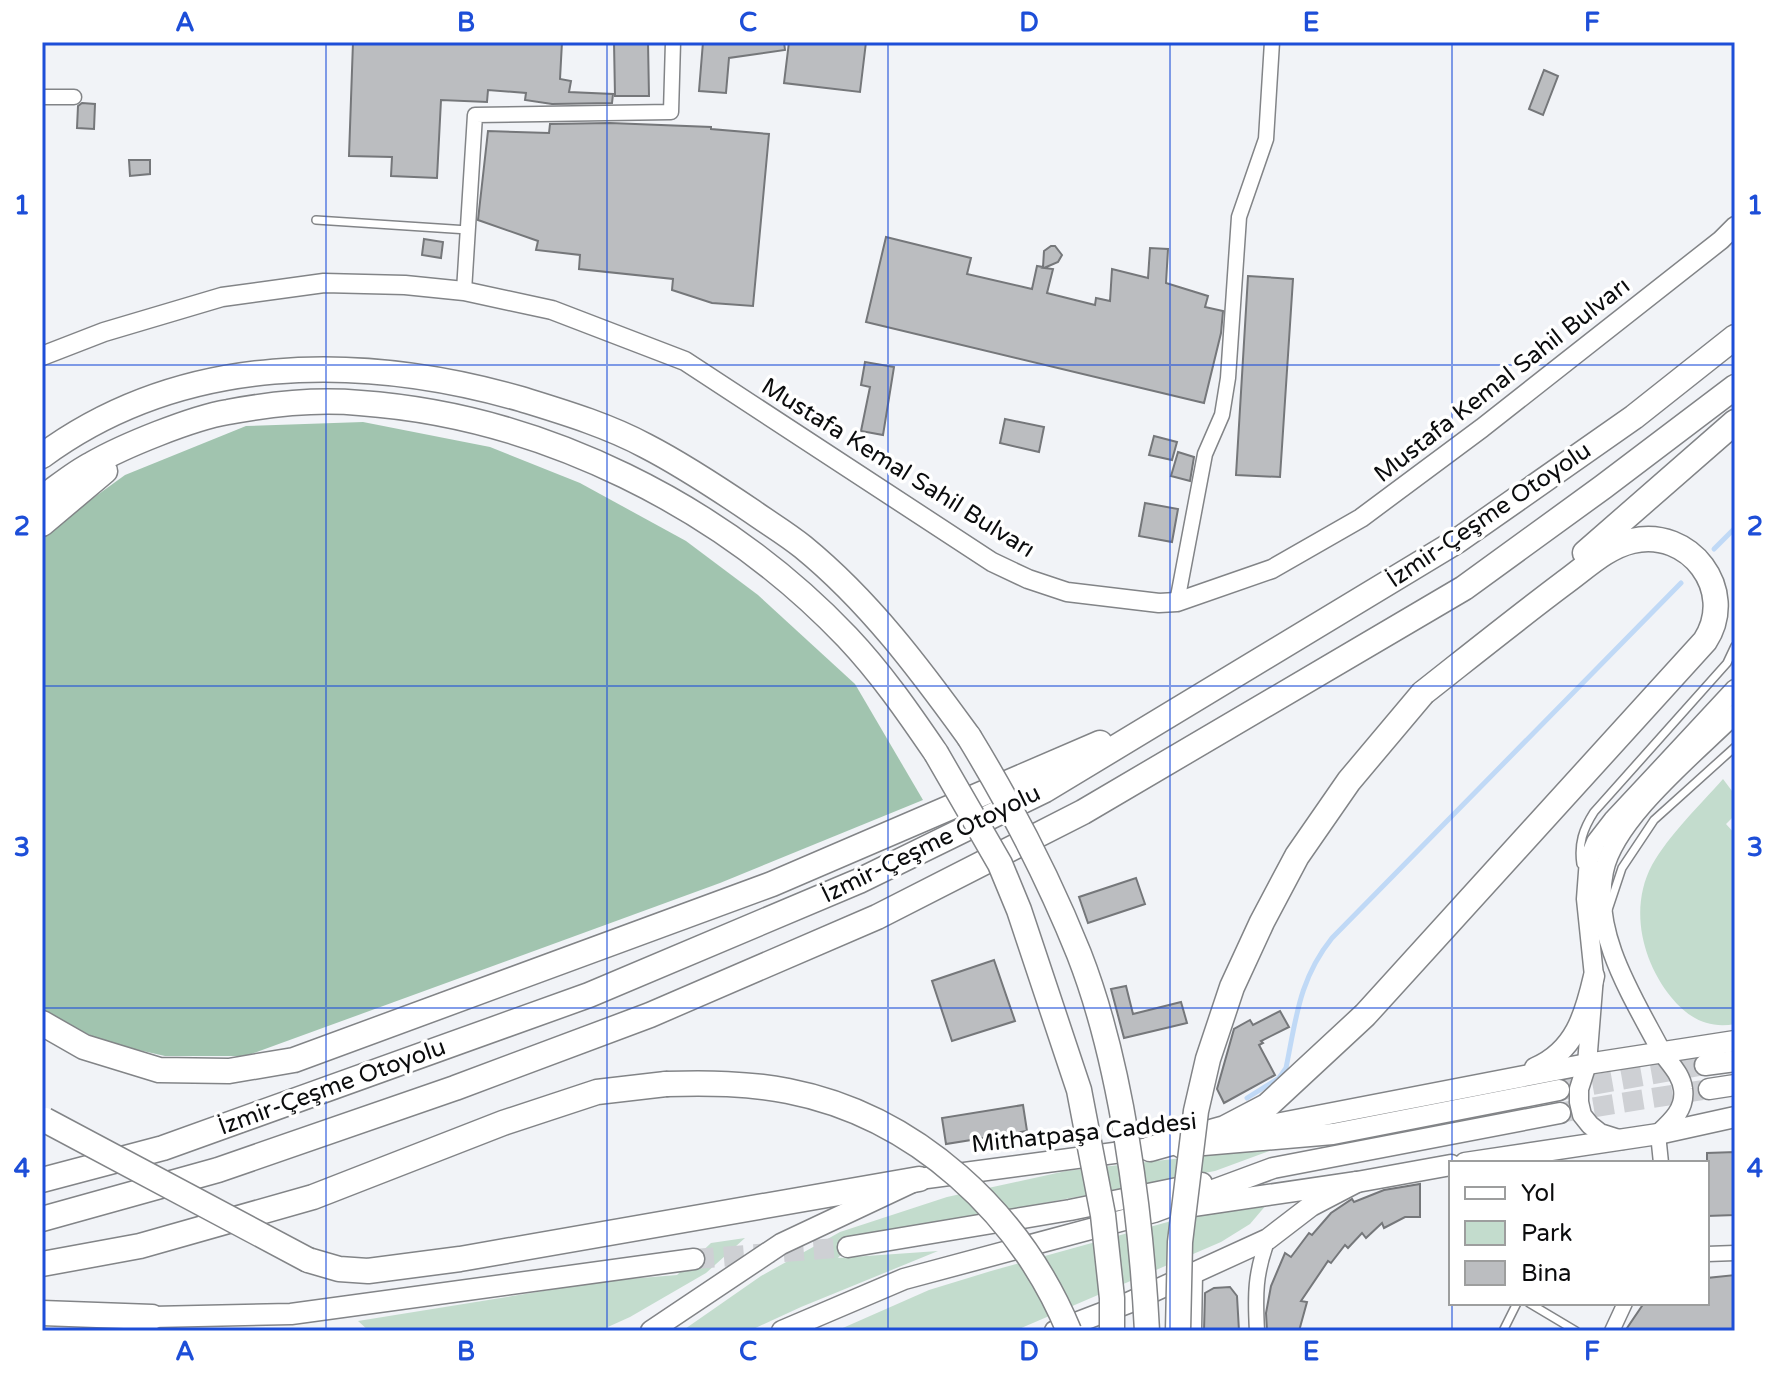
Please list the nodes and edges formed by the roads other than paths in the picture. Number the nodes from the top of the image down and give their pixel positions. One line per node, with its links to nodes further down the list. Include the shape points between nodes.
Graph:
1 (673, 42): 7 (street, via 671,112 475,115)
2 (1272, 42): 17 (street, via 1266,139 1239,217 1222,415 1205,454)
3 (42, 97): 4 (street)
4 (74, 97)
5 (316, 220): 7 (lane)
6 (1735, 226): 17 (main road, Mustafa Kemal Sahil Bulvarı, via 1361,518 1272,569)
7 (468, 230): 8 (street)
8 (464, 291): 10 (main road, Mustafa Kemal Sahil Bulvarı, via 324,283 222,297); 17 (main road, Mustafa Kemal Sahil Bulvarı, via 552,310 685,361 992,562 1028,579 1067,592)
9 (1735, 337): 21 (highway, İzmir-Çeşme Otoyolu, via 1634,417 1457,541)
10 (42, 356)
11 (1735, 387): 52 (highway, İzmir-Çeşme Otoyolu, via 1464,588 1083,812 877,917 650,1015 455,1088 218,1170)
12 (1735, 422): 20 (highway)
13 (138, 444): 15 (highway, via 92,464); 16 (highway); 69 (highway, bridge, via 225,412 308,402 412,409 498,427 634,480 707,522 780,575 847,637 896,694 1005,875 1079,1090 1103,1215)
14 (42, 456): 70 (highway, bridge, via 93,424 216,379 264,371 417,376 570,413 644,445 803,547 900,642 969,737 996,781 1079,954 1115,1080 1131,1172)
15 (42, 498)
16 (42, 524)
17 (1177, 602)
18 (1735, 646): 24 (lane, via 1727,663 1583,829 1580,853)
19 (1735, 689): 24 (main road, via 1596,842)
20 (1423, 693): 42 (highway, via 1606,552 1631,541 1660,540 1683,547 1712,583 1716,612 1705,641 1365,1015 1267,1106 1225,1128); 71 (highway, bridge, via 1349,781 1297,856 1232,987 1196,1111 1180,1242)
21 (1183, 707): 27 (highway, via 772,884 294,1060 229,1071 159,1070 84,1047); 49 (highway, İzmir-Çeşme Otoyolu, via 1045,790 897,863 589,995 163,1148)
22 (1735, 714): 25 (main road, via 1619,834 1604,870)
23 (1735, 747): 25 (lane, via 1654,820 1622,868)
24 (1586, 899): 26 (main road)
25 (1605, 919): 29 (main road, via 1611,950)
26 (1594, 976): 31 (main road); 33 (main road, via 1573,1039 1550,1061)
27 (42, 1023)
28 (1735, 1041): 29 (main road)
29 (1661, 1051): 31 (main road); 40 (main road, via 1684,1090 1677,1115)
30 (1735, 1061): 32 (main road)
31 (1587, 1064): 33 (main road); 41 (main road, via 1579,1089 1582,1115 1600,1133)
32 (1705, 1065)
33 (1506, 1080): 42 (main road)
34 (1735, 1085): 35 (main road)
35 (1709, 1089)
36 (1559, 1090): 42 (main road, Mithatpaşa Caddesi, via 1333,1134)
37 (1560, 1113): 47 (main road)
38 (1735, 1117): 40 (main road)
39 (43, 1119): 48 (highway, bridge, via 308,1260 368,1271)
40 (1658, 1134): 41 (main road); 45 (street)
41 (1622, 1140): 43 (main road)
42 (1150, 1149): 48 (main road, Mithatpaşa Caddesi)
43 (1560, 1156): 44 (main road)
44 (1492, 1161)
45 (1661, 1161)
46 (1449, 1165): 50 (main road)
47 (1273, 1168): 51 (main road); 54 (main road, via 1070,1210)
48 (919, 1179): 65 (main road, Mithatpaşa Caddesi, via 781,1244)
49 (42, 1180)
50 (1357, 1182): 51 (main road); 53 (main road, via 1311,1206)
51 (1154, 1212): 66 (main road, via 904,1279)
52 (42, 1219)
53 (1268, 1239): 59 (main road); 73 (street, via 1255,1286)
54 (848, 1247)
55 (1735, 1253): 56 (street)
56 (1709, 1254)
57 (694, 1259): 64 (main road, via 291,1314)
58 (42, 1264): 68 (highway, bridge, via 140,1246 313,1197 597,1092 666,1084 751,1085 831,1103 904,1135 937,1156 999,1217 1032,1260 1054,1293)
59 (1193, 1273): 67 (main road); 72 (main road)
60 (1516, 1305): 74 (lane)
61 (1532, 1305): 75 (lane)
62 (1624, 1305): 76 (street)
63 (42, 1313): 64 (highway)
64 (159, 1324)
65 (651, 1331)
66 (782, 1331)
67 (1055, 1331)
68 (1069, 1331)
69 (1112, 1331)
70 (1147, 1331)
71 (1178, 1331)
72 (1192, 1331)
73 (1257, 1331)
74 (1503, 1331)
75 (1576, 1331)
76 (1612, 1331)

